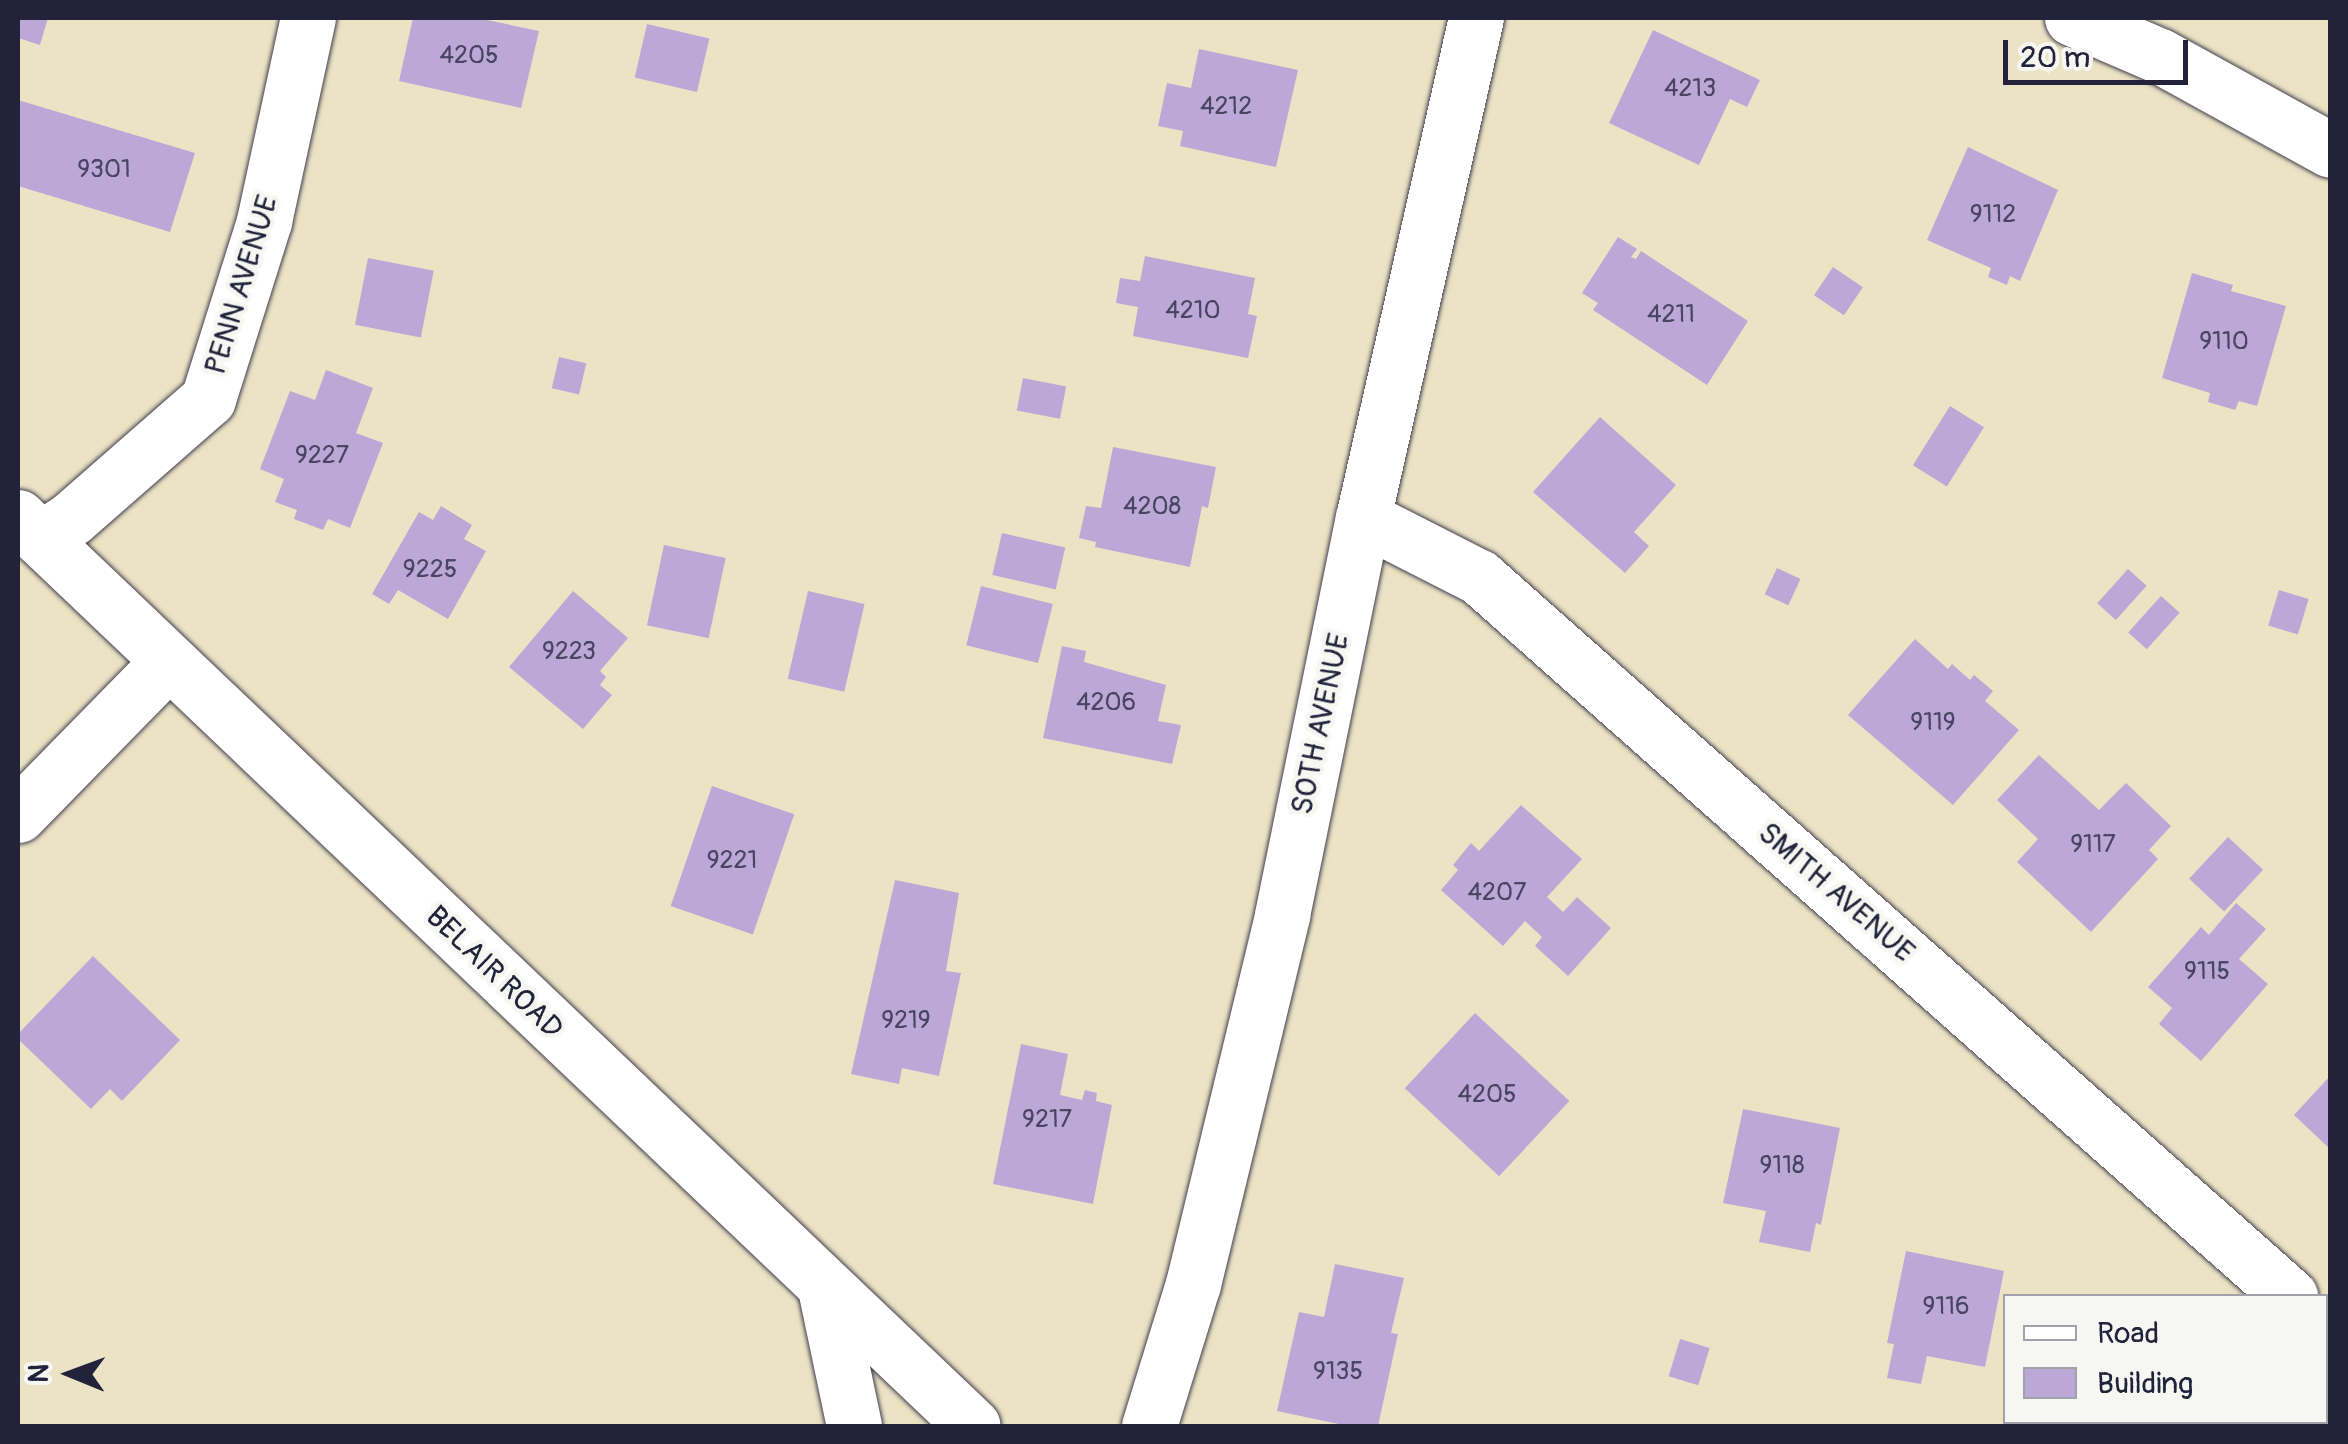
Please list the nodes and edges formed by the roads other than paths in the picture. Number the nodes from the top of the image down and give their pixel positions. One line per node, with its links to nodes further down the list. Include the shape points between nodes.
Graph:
1 (308, 18): 6 (main road, PENN AVENUE, via 264,221 208,399 72,518)
2 (1476, 18): 5 (main road, SOTH AVENUE)
3 (2072, 18): 4 (main road, via 2160,56)
4 (2330, 150)
5 (1363, 518): 10 (main road, SMITH AVENUE, via 1479,577); 13 (main road, SOTH AVENUE, via 1282,915 1193,1284)
6 (29, 528): 7 (main road, BELAIR ROAD)
7 (168, 662): 8 (main road); 9 (main road, BELAIR ROAD)
8 (18, 815)
9 (825, 1288): 11 (main road); 12 (main road, BELAIR ROAD)
10 (2288, 1294)
11 (854, 1426)
12 (973, 1426)
13 (1149, 1426)

